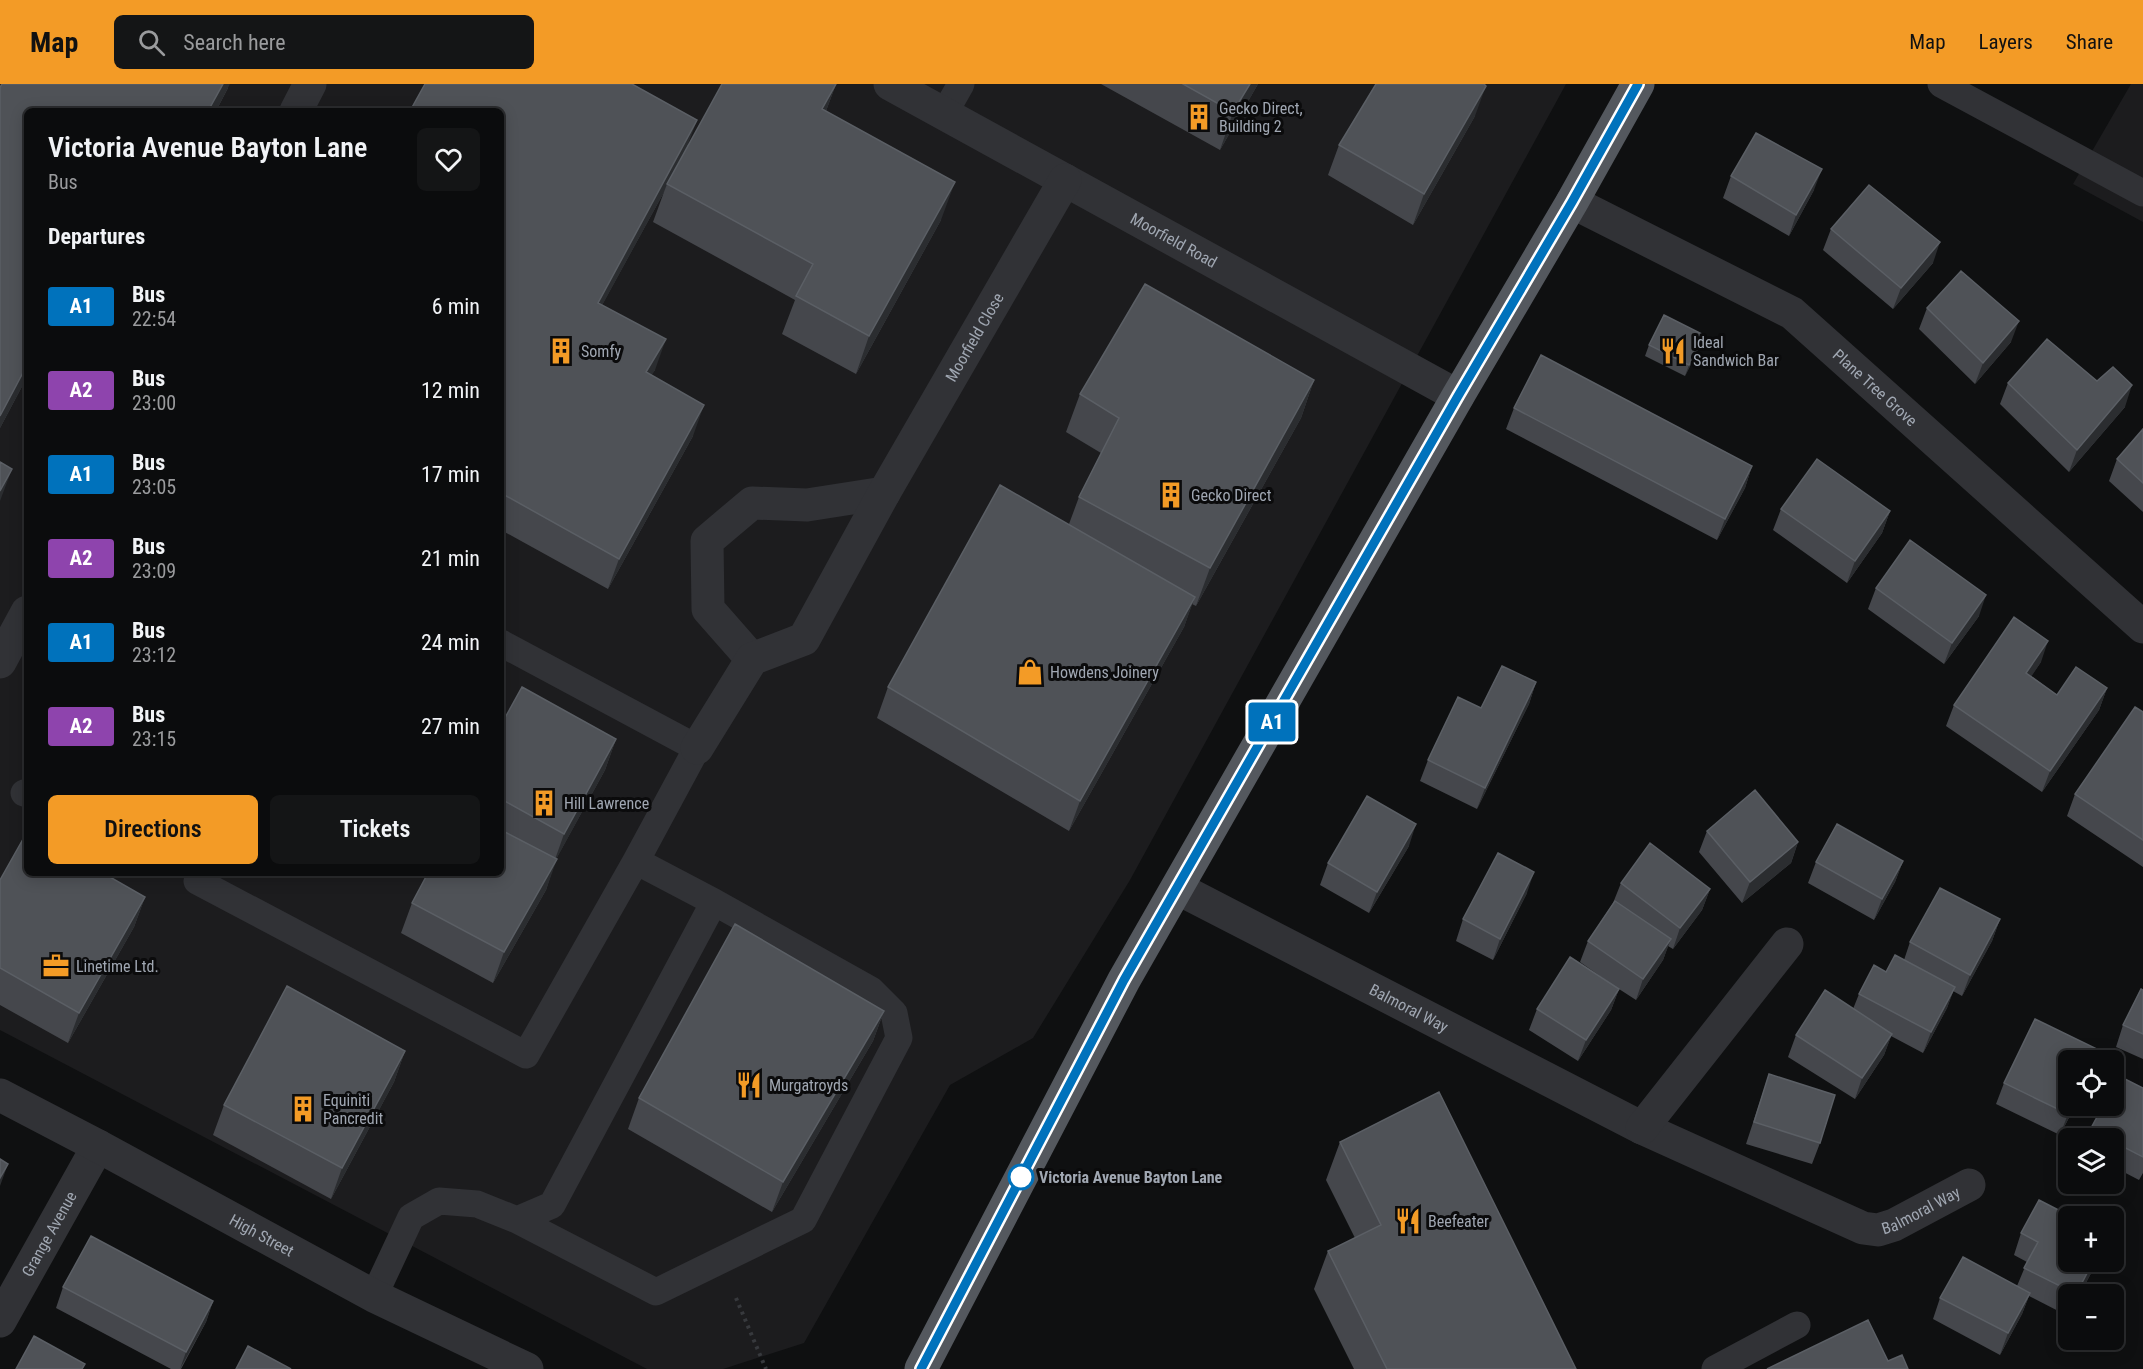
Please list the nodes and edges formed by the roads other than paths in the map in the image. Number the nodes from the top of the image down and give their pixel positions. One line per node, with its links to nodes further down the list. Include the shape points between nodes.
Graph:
1 (310, 84): 6 (street)
2 (890, 84): 7 (street, Moorfield Road)
3 (961, 84): 7 (lane)
4 (1638, 84): 10 (highway)
5 (1941, 84): 9 (lane)
6 (298, 108)
7 (944, 114): 8 (street, Moorfield Road)
8 (1065, 180): 11 (street, Moorfield Road); 12 (street, Moorfield Close)
9 (2143, 193)
10 (1572, 202): 11 (highway); 14 (street, Plane Tree Grove, via 1792,313)
11 (1458, 396): 21 (highway)
12 (884, 492): 16 (street, Moorfield Close, via 804,639); 16 (street, via 807,505 752,503 707,541 708,609)
13 (24, 618): 17 (street)
14 (2143, 627)
15 (504, 645): 18 (lane)
16 (752, 659): 18 (street)
17 (0, 662)
18 (697, 748): 19 (lane)
19 (636, 861): 20 (lane, via 526,1055); 22 (lane)
20 (194, 876)
21 (1177, 888): 25 (street, Balmoral Way); 33 (highway, via 1124,980)
22 (714, 902): 28 (lane, via 552,1205); 28 (lane, via 871,990 894,1012 899,1038 803,1220 656,1292)
23 (1787, 944): 25 (street)
24 (0, 1095): 26 (street, High Street)
25 (1642, 1128): 27 (street, Balmoral Way, via 1863,1228 1894,1226)
26 (98, 1146): 29 (street, High Street); 30 (street, Grange Avenue)
27 (1969, 1185)
28 (517, 1220): 29 (lane, via 477,1204 439,1201 411,1217)
29 (374, 1296): 32 (street, High Street)
30 (0, 1321)
31 (1797, 1325): 34 (lane)
32 (527, 1369)
33 (921, 1369)
34 (1715, 1369)

